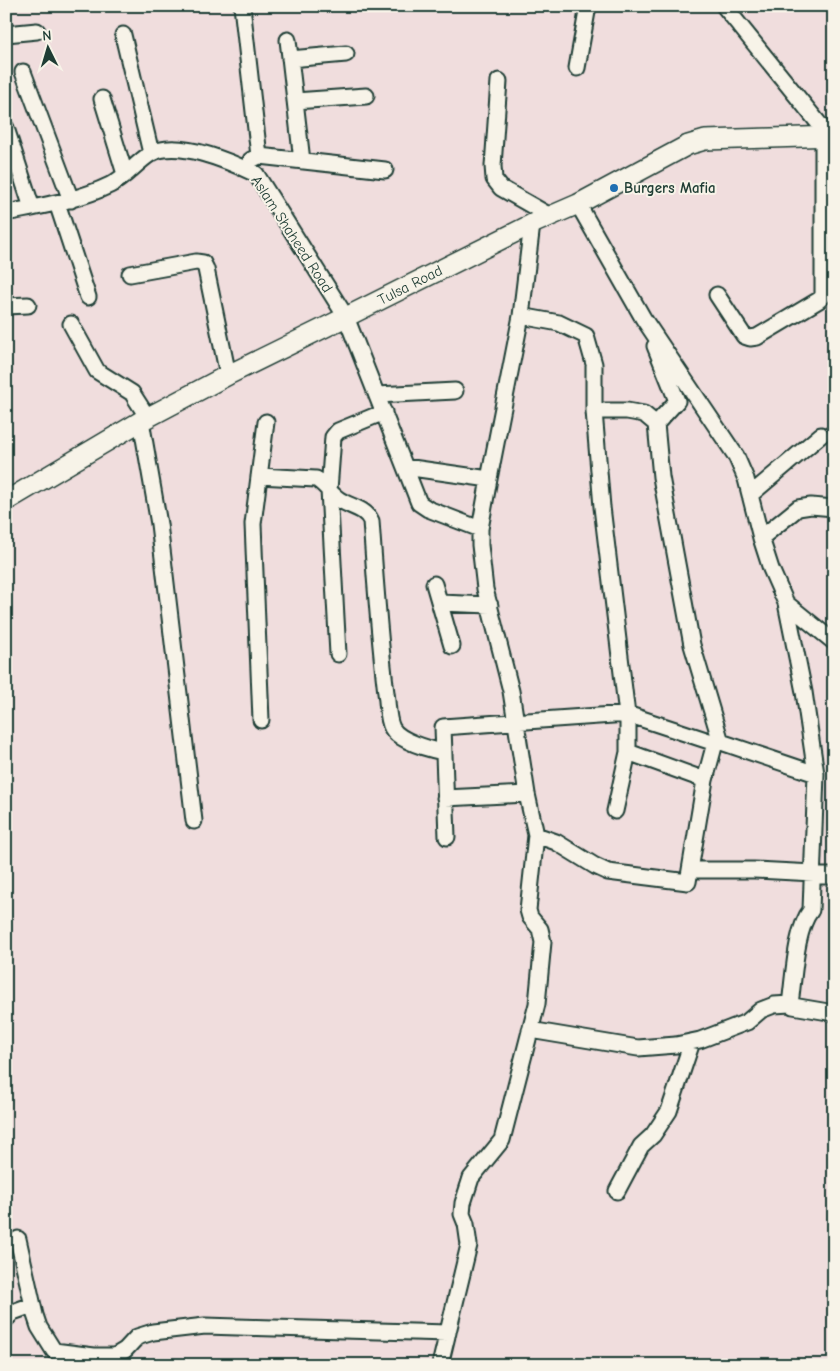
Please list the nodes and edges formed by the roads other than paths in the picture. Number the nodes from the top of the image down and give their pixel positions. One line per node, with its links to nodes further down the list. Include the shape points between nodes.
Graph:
1 (242, 6): 19 (street)
2 (588, 6): 10 (street)
3 (724, 6): 17 (street)
4 (37, 31): 5 (street)
5 (6, 34)
6 (123, 35): 18 (street)
7 (288, 40): 9 (street)
8 (346, 54): 9 (street)
9 (290, 59): 15 (street)
10 (577, 68)
11 (23, 72): 24 (street)
12 (499, 81): 28 (street, via 494,179 501,188)
13 (366, 96): 15 (street)
14 (102, 99): 23 (street)
15 (295, 101): 20 (street)
16 (6, 128): 26 (street)
17 (830, 138): 25 (main road, Tulsa Road, via 705,140 688,145); 31 (street, via 824,296 757,337 750,338 744,336)
18 (151, 153): 21 (street, Aslam Shaheed Road, via 172,148 190,150); 23 (street, Aslam Shaheed Road)
19 (258, 156): 20 (street); 21 (street)
20 (302, 161): 22 (street)
21 (238, 165): 36 (street, Aslam Shaheed Road, via 256,174)
22 (385, 170)
23 (125, 174): 24 (street, Aslam Shaheed Road, via 113,184)
24 (64, 201): 26 (street, Aslam Shaheed Road); 32 (street)
25 (578, 204): 28 (main road, Tulsa Road); 37 (street)
26 (32, 208): 27 (street, Aslam Shaheed Road)
27 (6, 214)
28 (550, 216): 29 (main road, Tulsa Road)
29 (532, 224): 35 (street); 36 (main road, Tulsa Road)
30 (130, 274): 39 (street, via 203,263)
31 (717, 295)
32 (88, 297)
33 (28, 305): 34 (street)
34 (6, 306)
35 (521, 316): 42 (street, via 559,323 586,336 594,364); 50 (street)
36 (346, 317): 39 (main road, Tulsa Road); 41 (street, Aslam Shaheed Road)
37 (643, 318): 46 (street, via 678,401); 52 (street, via 736,456)
38 (71, 324): 44 (street, via 97,371 132,393)
39 (228, 375): 44 (main road, Tulsa Road)
40 (455, 391): 41 (street)
41 (377, 395): 43 (street, Aslam Shaheed Road)
42 (594, 411): 46 (street, via 644,414); 64 (street)
43 (384, 412): 48 (street, Aslam Shaheed Road); 51 (street, via 338,431 333,437)
44 (144, 420): 53 (main road, Tulsa Road); 75 (street)
45 (266, 422): 49 (street)
46 (656, 424): 67 (street, via 661,477 692,645)
47 (821, 435): 52 (street)
48 (404, 467): 50 (street); 55 (street, Aslam Shaheed Road, via 419,503)
49 (259, 476): 51 (street, via 316,479); 65 (street, via 253,524)
50 (489, 479): 55 (street)
51 (329, 490): 63 (street); 68 (street, via 341,501 364,512 371,521 383,671 392,728 428,749)
52 (750, 496): 56 (street)
53 (6, 501)
54 (834, 508): 56 (street, via 798,508)
55 (480, 529): 60 (street, via 481,566)
56 (761, 538): 58 (street)
57 (434, 584): 59 (street)
58 (786, 602): 61 (street); 70 (street)
59 (440, 604): 60 (street); 62 (street)
60 (490, 605): 66 (street)
61 (834, 642)
62 (452, 646)
63 (338, 654)
64 (627, 714): 66 (street); 67 (street); 69 (street)
65 (261, 720)
66 (516, 721): 68 (street, via 443,727); 72 (street)
67 (718, 742): 70 (street); 71 (street)
68 (443, 752): 73 (street)
69 (628, 752): 71 (street); 74 (street)
70 (816, 774): 79 (street)
71 (705, 780): 78 (street)
72 (526, 794): 73 (street); 76 (street)
73 (445, 798): 77 (street)
74 (615, 811)
75 (194, 821)
76 (536, 835): 78 (street, via 556,842 608,872 688,882); 83 (street, via 528,910 544,942 537,1004)
77 (446, 837)
78 (691, 870): 79 (street)
79 (814, 874): 80 (street); 81 (street, via 811,910 800,934)
80 (834, 876)
81 (790, 1004): 82 (street); 84 (street, via 761,1010 746,1022)
82 (834, 1013)
83 (530, 1030): 84 (street, via 638,1048); 89 (street, via 502,1140 471,1178 463,1203 462,1214 469,1246)
84 (692, 1042): 85 (street, via 669,1111 642,1146)
85 (617, 1190)
86 (18, 1239): 87 (street)
87 (32, 1305): 88 (street); 89 (street, via 39,1327 54,1351 94,1356 115,1356 137,1337 185,1327)
88 (6, 1319)
89 (448, 1333): 90 (street)
90 (440, 1365)

